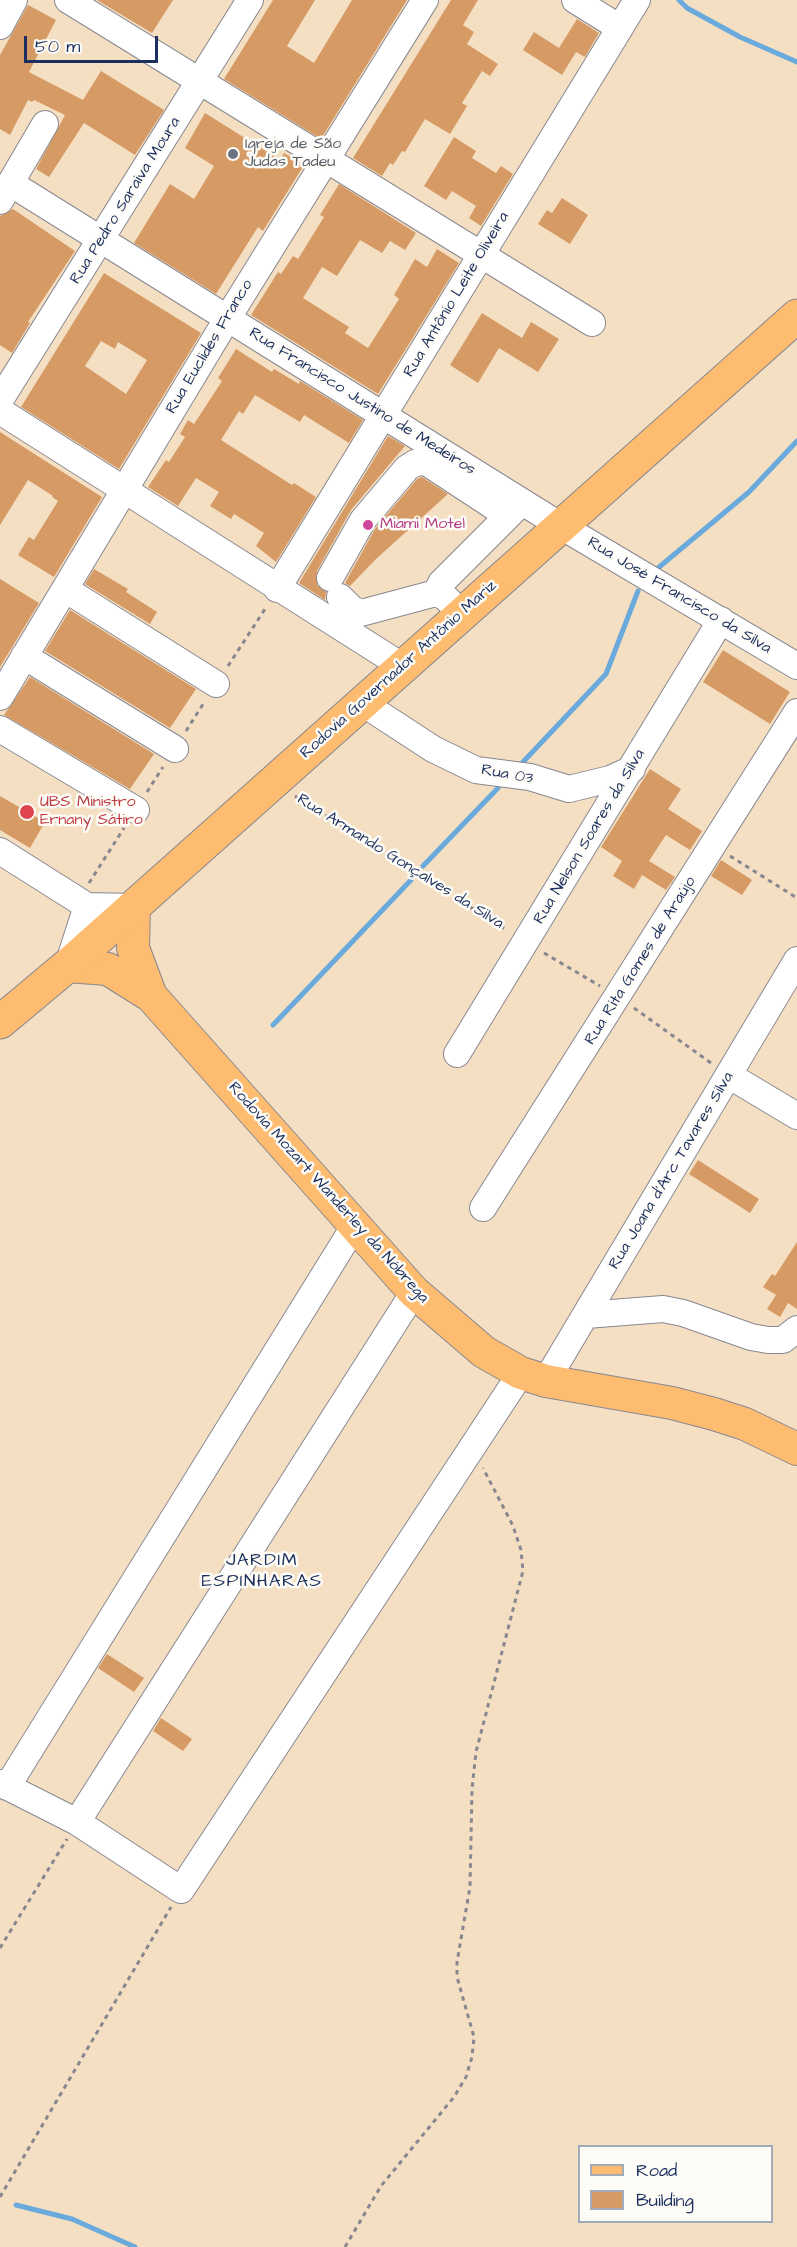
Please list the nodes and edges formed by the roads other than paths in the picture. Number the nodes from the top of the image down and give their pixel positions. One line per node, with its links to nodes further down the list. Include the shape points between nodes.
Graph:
1 (14, 0): 7 (street)
2 (68, 0): 9 (street)
3 (250, 0): 9 (street, Rua Pedro Saraiva Moura)
4 (425, 0): 11 (street, Rua Euclides Franco)
5 (575, 0): 8 (street)
6 (637, 0): 8 (street, Rua Antônio Leite Oliveira)
7 (0, 26)
8 (620, 28): 14 (street, Rua Antônio Leite Oliveira)
9 (200, 82): 11 (street); 13 (street, Rua Pedro Saraiva Moura)
10 (45, 124): 12 (street)
11 (326, 161): 14 (street); 16 (street, Rua Euclides Franco)
12 (5, 192): 13 (street, Rua Francisco Justino de Medeiros)
13 (101, 241): 16 (street, Rua Francisco Justino de Medeiros); 18 (street, Rua Pedro Saraiva Moura)
14 (482, 254): 17 (street); 20 (street, Rua Antônio Leite Oliveira)
15 (797, 316): 23 (highway, Rodovia Governador Antônio Mariz)
16 (227, 319): 20 (street, Rua Francisco Justino de Medeiros); 21 (street, Rua Euclides Franco)
17 (592, 323)
18 (0, 400)
19 (0, 411): 21 (street)
20 (384, 415): 22 (street, Rua Francisco Justino de Medeiros); 25 (street, Rua Antônio Leite Oliveira)
21 (123, 491): 24 (street, Rua Euclides Franco); 25 (street)
22 (515, 509): 23 (street, Rua Francisco Justino de Medeiros); 26 (street, via 441,583); 26 (street, via 426,462 407,468 363,520 335,588 352,609 361,613)
23 (561, 526): 27 (highway, Rodovia Governador Antônio Mariz); 28 (street, Rua José Francisco da Silva)
24 (65, 589): 29 (street, Rua Euclides Franco); 32 (street)
25 (277, 589): 30 (street)
26 (436, 593): 27 (street, via 446,597)
27 (462, 614): 30 (highway, Rodovia Governador Antônio Mariz)
28 (721, 620): 31 (street, Rua José Francisco da Silva); 38 (street, Rua Nelson Soares da Silva)
29 (24, 656): 33 (street, Rua Euclides Franco); 37 (street)
30 (402, 666): 34 (highway, Rodovia Governador Antônio Mariz)
31 (797, 666)
32 (216, 684)
33 (0, 697)
34 (362, 702): 38 (street, Rua 03, via 433,749 476,770 530,777 569,789); 42 (highway, Rodovia Governador Antônio Mariz)
35 (797, 712): 50 (street, Rua Rita Gomes de Araújo)
36 (0, 729): 39 (street)
37 (175, 749)
38 (632, 769): 47 (street, Rua Nelson Soares da Silva)
39 (136, 810)
40 (0, 851): 41 (street)
41 (87, 906): 42 (street); 45 (street)
42 (134, 907): 43 (main road, Rodovia Mozart Wanderley da Nóbrega); 45 (highway, Rodovia Governador Antônio Mariz)
43 (117, 955): 45 (main road); 51 (main road, Rodovia Mozart Wanderley da Nóbrega)
44 (797, 960): 48 (street, Rua Joana d'Arc Tavares Silva)
45 (67, 966): 46 (highway, Rodovia Governador Antônio Mariz)
46 (0, 1022)
47 (457, 1054)
48 (730, 1076): 49 (street); 53 (street, Rua Joana d'Arc Tavares Silva)
49 (797, 1116)
50 (483, 1208)
51 (355, 1225): 52 (main road, Rodovia Mozart Wanderley da Nóbrega); 57 (street)
52 (414, 1292): 55 (main road, Rodovia Mozart Wanderley da Nóbrega, via 484,1352); 58 (street)
53 (586, 1315): 54 (street, via 663,1309 751,1337); 55 (street, Rua Joana d'Arc Tavares Silva)
54 (790, 1334)
55 (534, 1377): 56 (main road, Rodovia Mozart Wanderley da Nóbrega, via 714,1414); 58 (street, Rua Joana d'Arc Tavares Silva, via 472,1445 181,1890)
56 (797, 1449)
57 (3, 1785): 58 (street)
58 (77, 1822)

